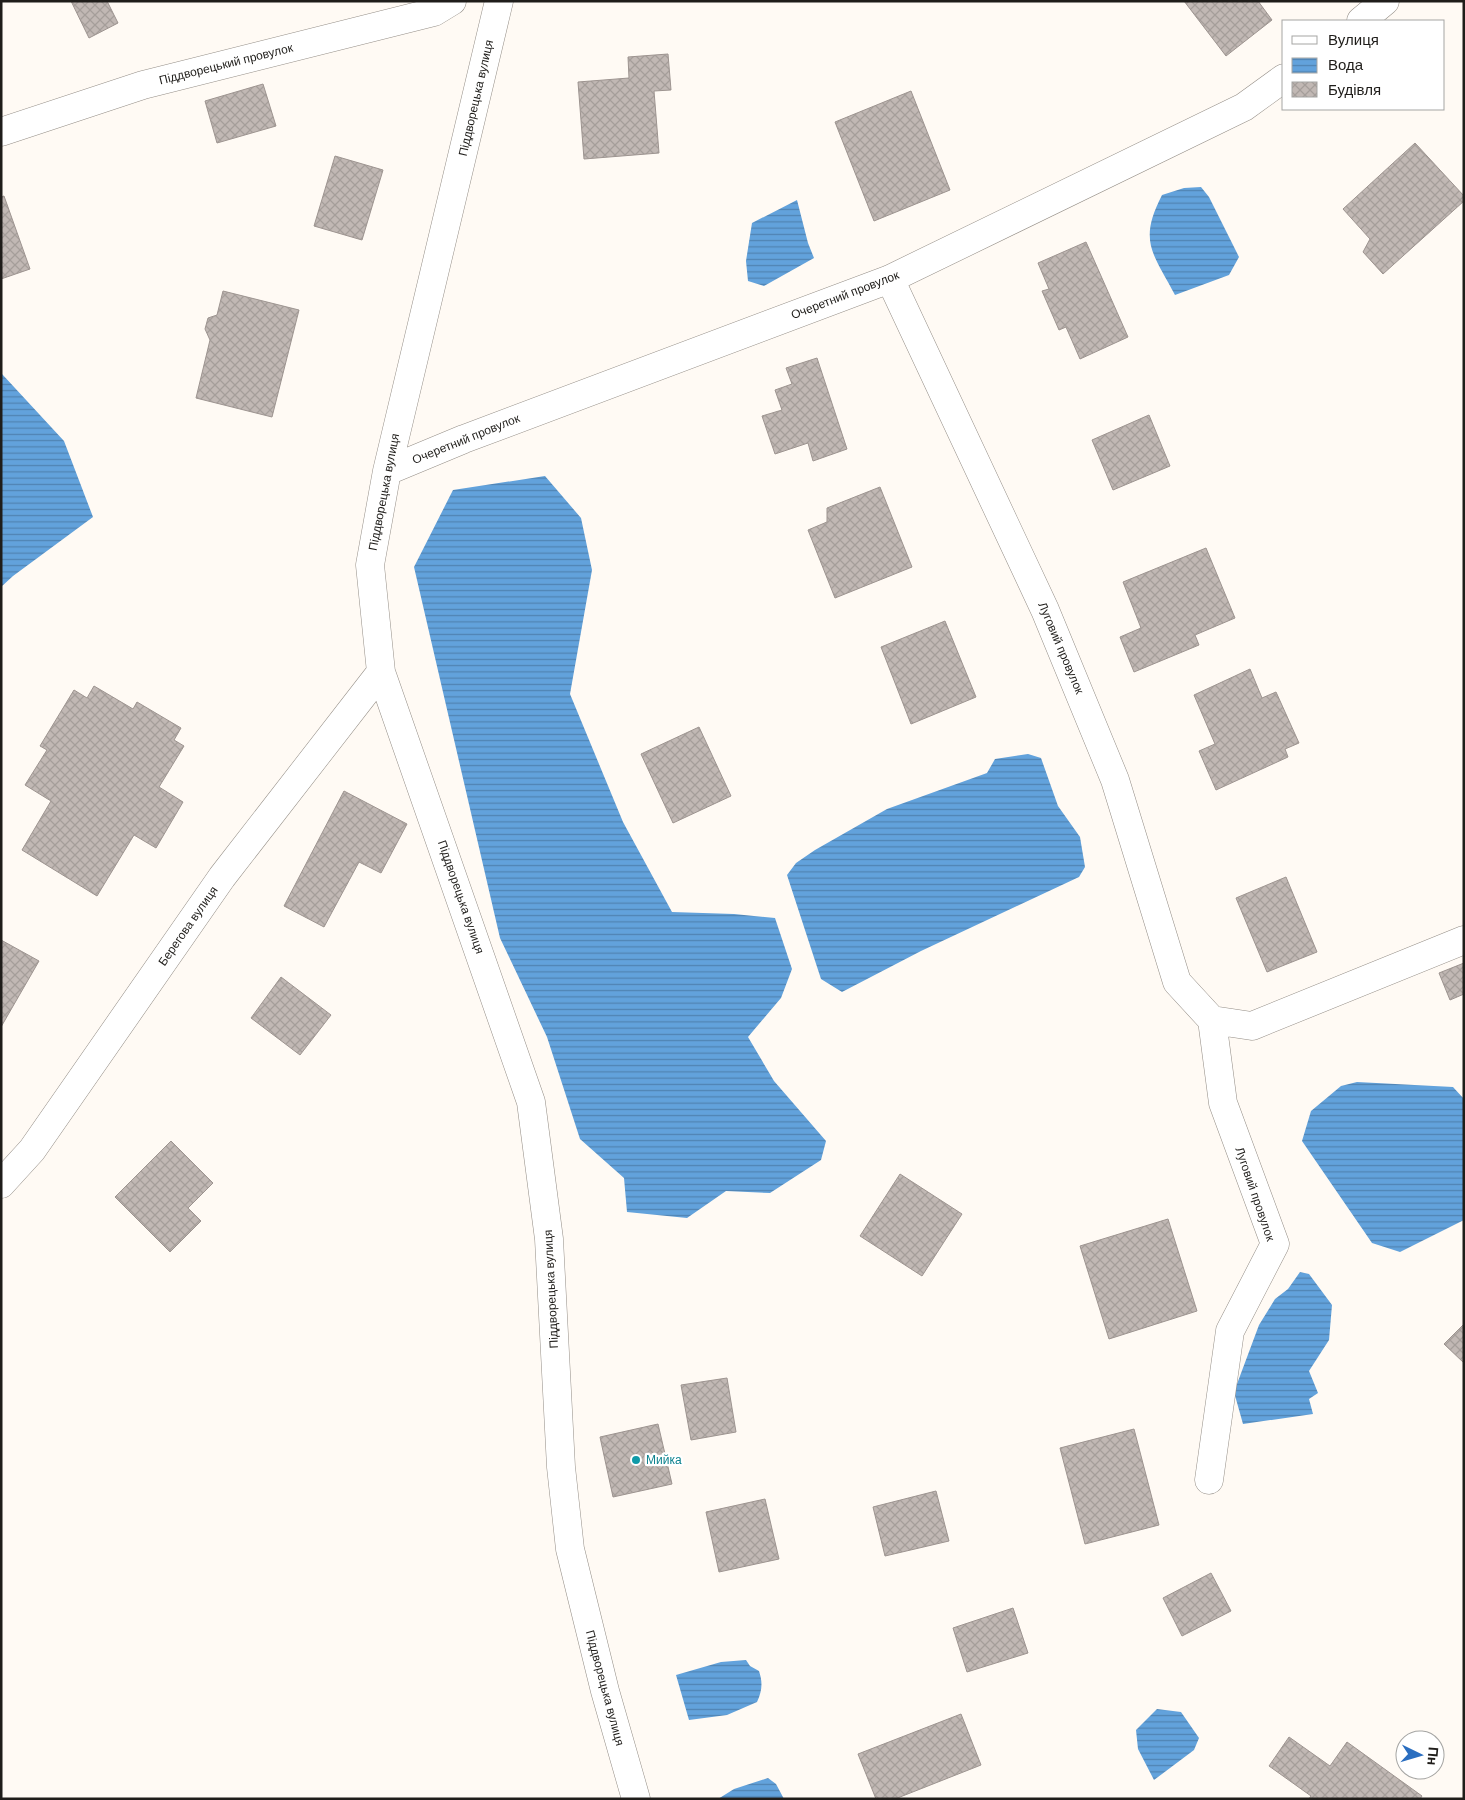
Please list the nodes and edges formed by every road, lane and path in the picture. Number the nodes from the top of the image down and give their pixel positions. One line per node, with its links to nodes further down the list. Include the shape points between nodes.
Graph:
1 (452, 1): 6 (street, Піддворецький провулок, via 434,12 143,85)
2 (499, 1): 8 (street, Піддворецька вулиця)
3 (1385, 1): 4 (street)
4 (1362, 20)
5 (1282, 79): 7 (street, Очеретний провулок, via 1244,106)
6 (1, 132)
7 (890, 279): 8 (street, Очеретний провулок); 11 (street, Луговий провулок, via 1053,628 1115,780 1177,982)
8 (387, 471): 9 (street, Піддворецька вулиця, via 370,565)
9 (382, 672): 12 (street, Берегова вулиця, via 222,877 32,1150); 14 (street, Піддворецька вулиця, via 531,1102 549,1239 561,1467 570,1549)
10 (1464, 940): 11 (street, via 1252,1026)
11 (1212, 1020): 13 (street, Луговий провулок, via 1223,1103 1274,1244 1230,1331)
12 (1, 1184)
13 (1209, 1480)
14 (636, 1799)

